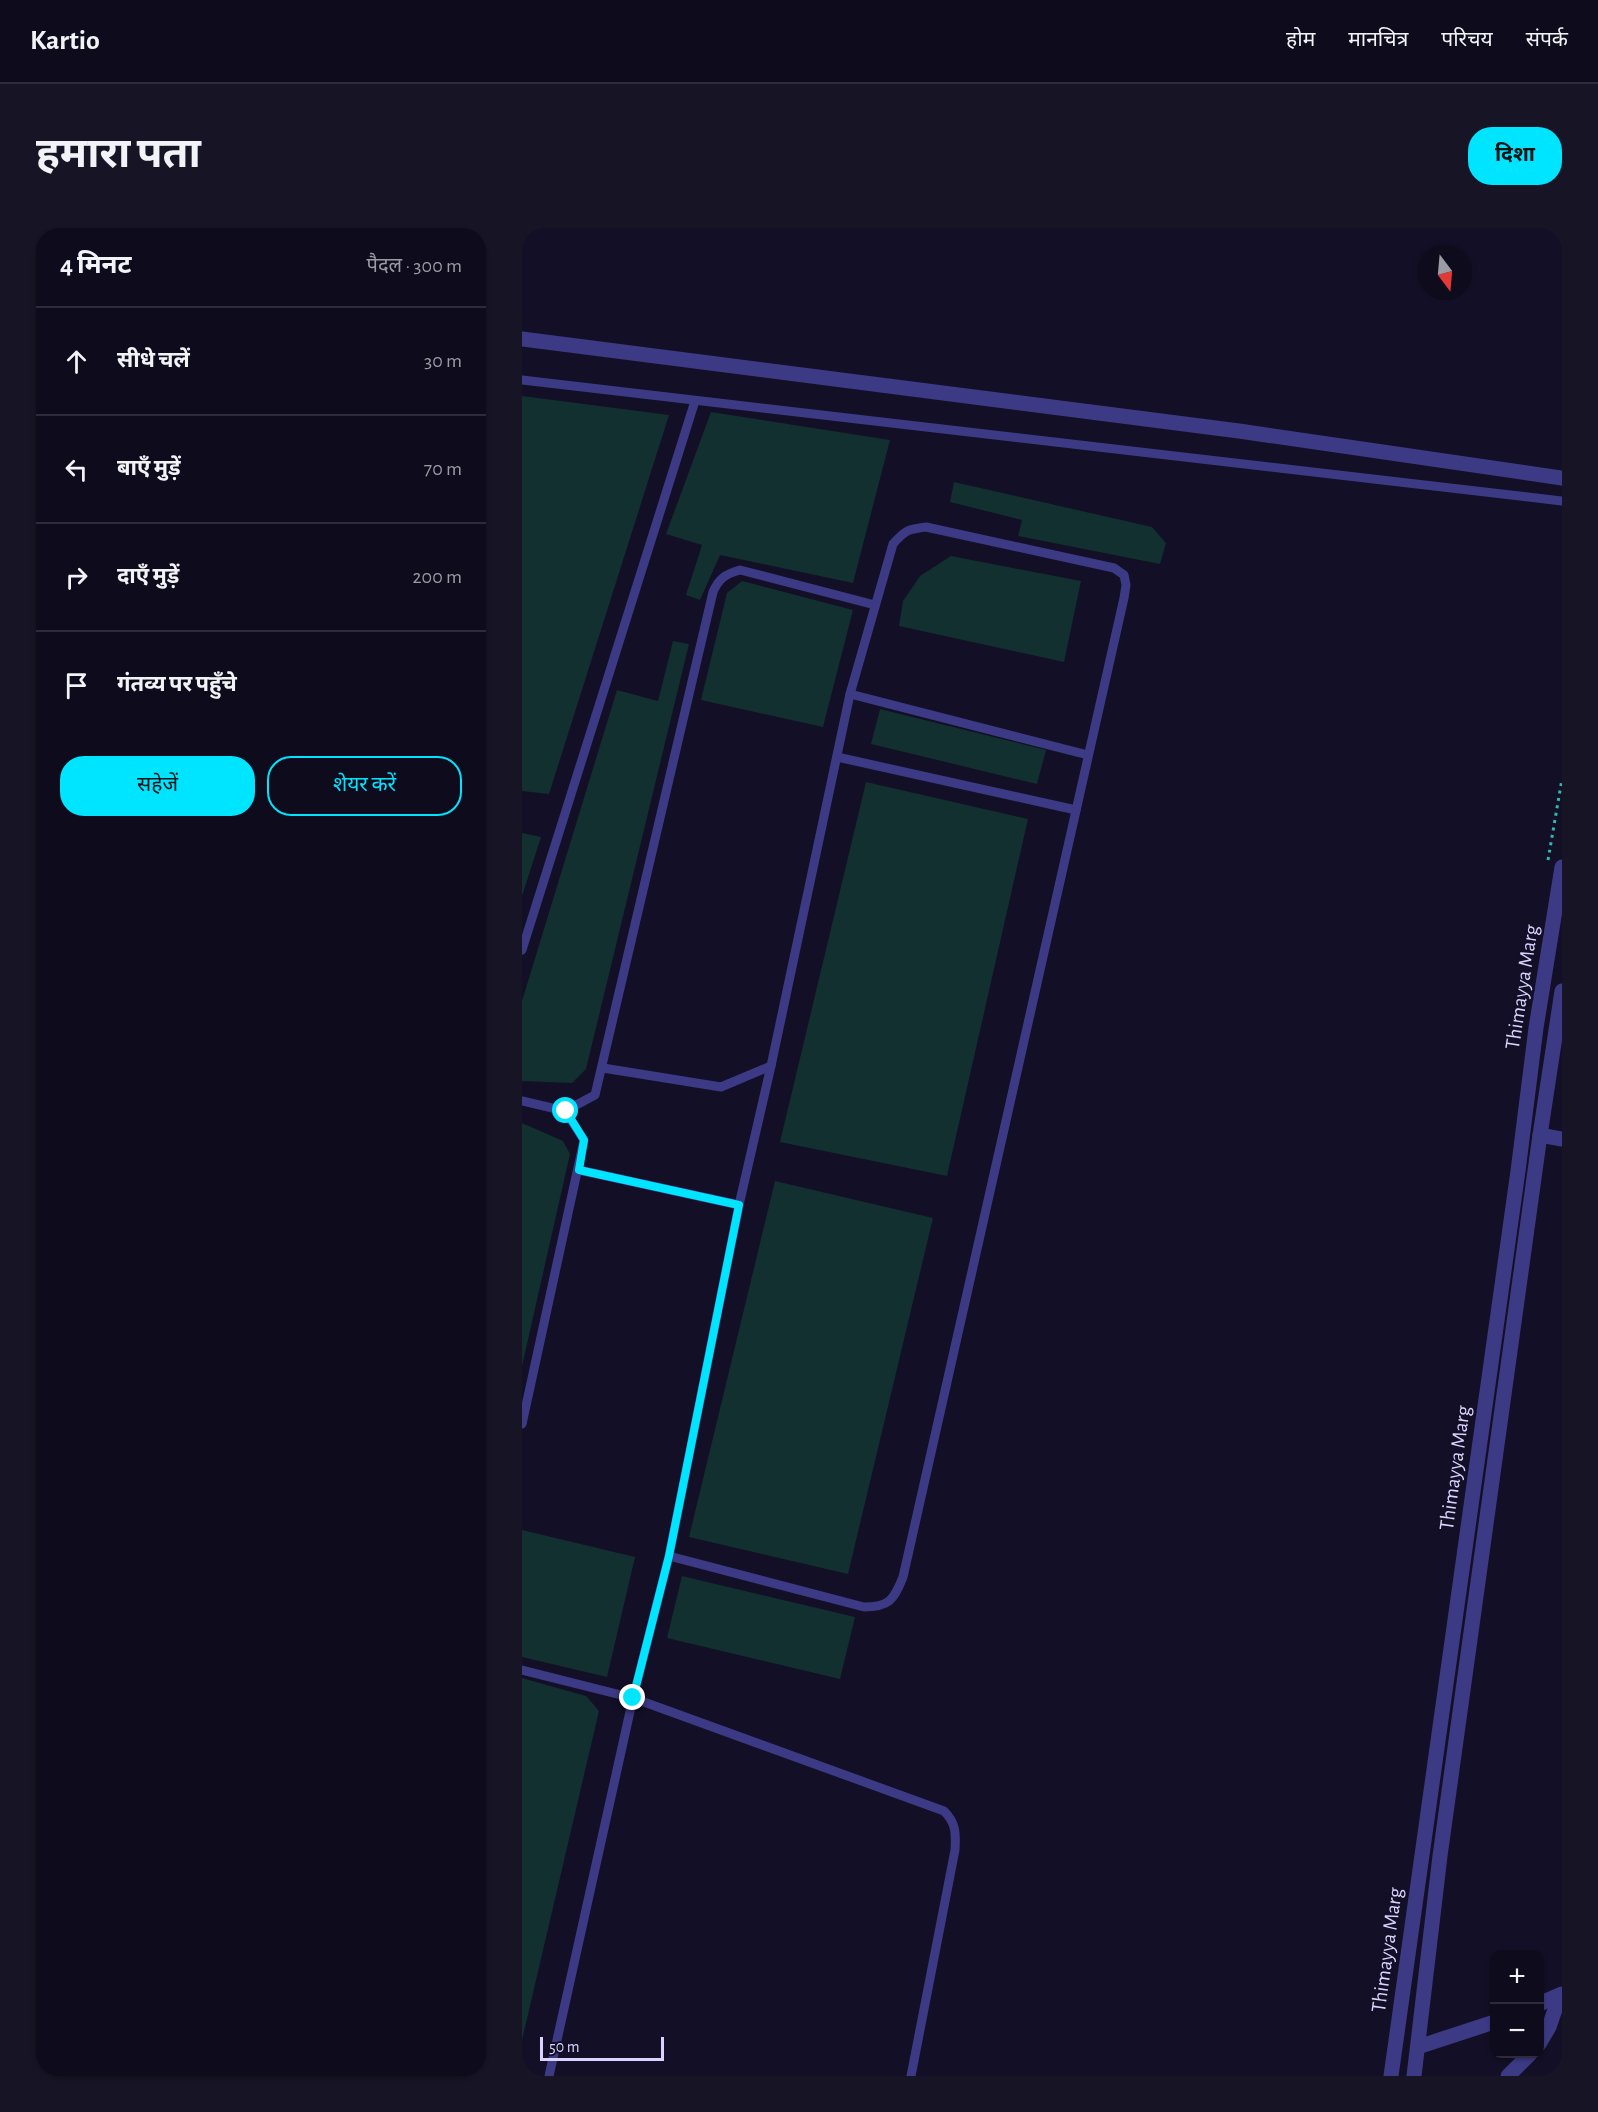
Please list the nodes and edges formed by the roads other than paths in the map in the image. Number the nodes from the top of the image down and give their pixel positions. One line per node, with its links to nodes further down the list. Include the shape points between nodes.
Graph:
1 (522, 339): 4 (street, via 1239,431)
2 (522, 380): 3 (lane)
3 (694, 401): 5 (lane); 12 (lane)
4 (1562, 478)
5 (1562, 501)
6 (875, 605): 7 (lane); 8 (lane, via 893,544 909,529 926,527 1114,568 1124,575 1126,585); 17 (lane, via 740,570 718,580)
7 (850, 694): 8 (lane); 9 (lane)
8 (1088, 755): 10 (lane)
9 (837, 757): 10 (lane); 16 (lane)
10 (1076, 810): 26 (lane, via 898,1590 889,1602 864,1607)
11 (1562, 867): 14 (street, Thimayya Marg)
12 (522, 950)
13 (1562, 991): 15 (street, Thimayya Marg)
14 (1536, 1028): 15 (street); 20 (street, Thimayya Marg)
15 (1557, 1030): 21 (street, Thimayya Marg)
16 (771, 1066): 17 (lane, via 721,1087); 24 (lane)
17 (603, 1068): 19 (lane, via 595,1095)
18 (522, 1101): 19 (lane)
19 (566, 1111): 23 (lane, via 584,1140)
20 (1522, 1133): 21 (street); 37 (street, Thimayya Marg)
21 (1540, 1135): 22 (street); 33 (street, Thimayya Marg, via 1440,1856)
22 (1562, 1138)
23 (579, 1170): 24 (lane); 25 (lane)
24 (739, 1205): 26 (lane)
25 (522, 1425)
26 (669, 1556): 28 (lane)
27 (522, 1670): 28 (lane)
28 (633, 1698): 35 (lane); 36 (lane, via 944,1811 953,1820 955,1850)
29 (1561, 1995): 30 (street); 32 (street)
30 (1544, 2002)
31 (1490, 2023): 33 (street)
32 (1544, 2036)
33 (1418, 2047): 38 (street, Thimayya Marg)
34 (1526, 2058): 39 (street)
35 (549, 2076)
36 (911, 2076)
37 (1391, 2076)
38 (1414, 2076)
39 (1508, 2076)

